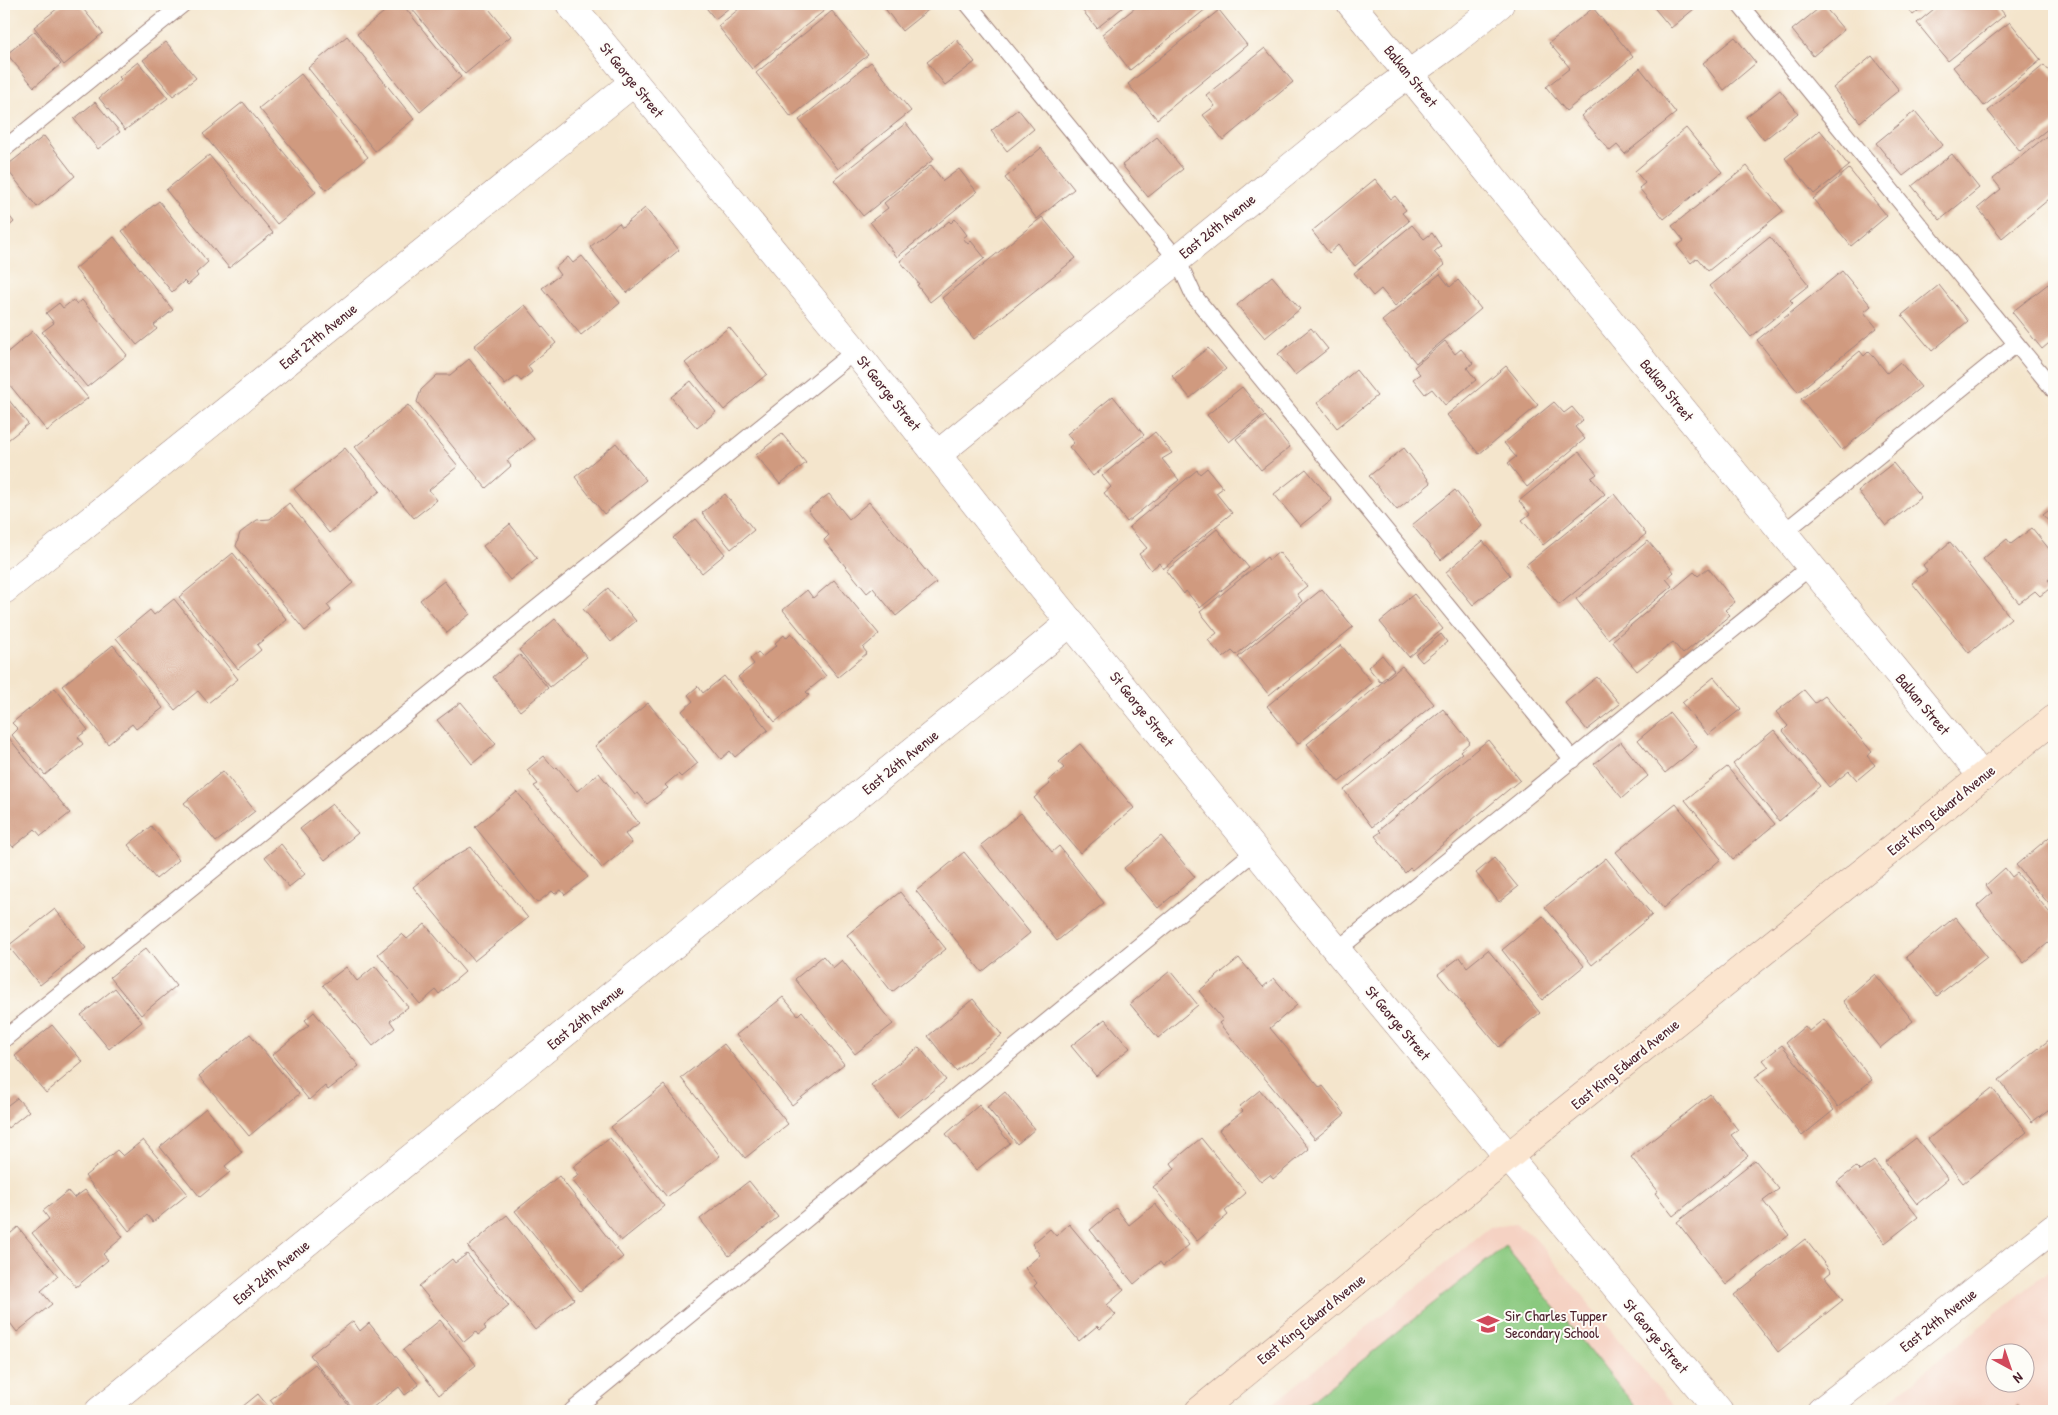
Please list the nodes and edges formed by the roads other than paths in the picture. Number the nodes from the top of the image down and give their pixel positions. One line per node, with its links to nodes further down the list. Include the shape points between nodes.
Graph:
1 (183, 4): 9 (lane)
2 (570, 4): 8 (street, St George Street)
3 (968, 4): 10 (lane)
4 (1351, 4): 7 (street, Balkan Street)
5 (1500, 4): 7 (street, East 26th Avenue)
6 (1739, 4): 11 (lane)
7 (1409, 73): 10 (street, East 26th Avenue); 15 (street, Balkan Street)
8 (634, 82): 12 (street, St George Street); 17 (street, East 27th Avenue)
9 (4, 149)
10 (1177, 259): 14 (street, East 26th Avenue); 20 (lane, via 1194,296)
11 (2016, 344): 13 (lane); 15 (lane)
12 (855, 351): 14 (street, St George Street); 24 (lane)
13 (2054, 390)
14 (938, 454): 18 (street, St George Street)
15 (1784, 533): 16 (street, Balkan Street)
16 (1810, 567): 20 (lane); 21 (street, Balkan Street)
17 (4, 590)
18 (1071, 622): 22 (street, St George Street); 27 (street, East 26th Avenue)
19 (2054, 719): 21 (main road, East King Edward Avenue)
20 (1573, 760): 23 (lane)
21 (1983, 777): 25 (main road, East King Edward Avenue)
22 (1255, 851): 23 (street, St George Street); 28 (lane)
23 (1337, 950): 25 (street, St George Street)
24 (4, 1039)
25 (1509, 1157): 29 (main road, East King Edward Avenue); 30 (street, St George Street)
26 (2054, 1228): 31 (street, East 24th Avenue)
27 (99, 1411)
28 (572, 1411)
29 (1198, 1411)
30 (1718, 1411)
31 (1821, 1411)

